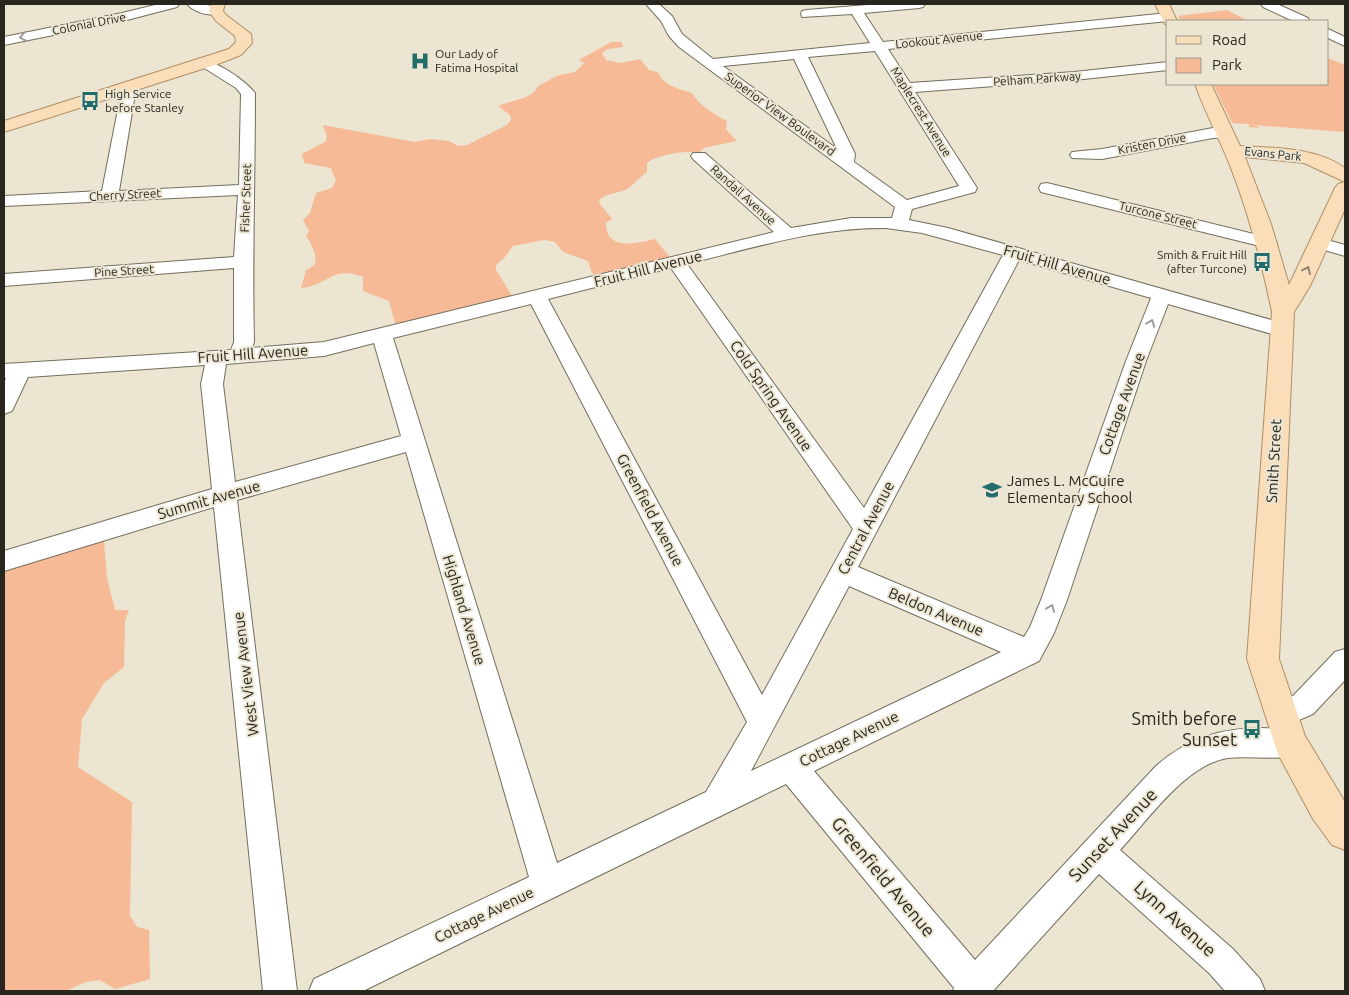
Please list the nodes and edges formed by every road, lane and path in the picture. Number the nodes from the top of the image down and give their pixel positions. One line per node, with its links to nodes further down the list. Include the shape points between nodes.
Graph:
1 (173, 4): 12 (street, Colonial Drive, one-way to 12, via 65,36)
2 (193, 4): 6 (street, via 206,10)
3 (652, 4): 16 (street, Superior View Boulevard, via 667,19 679,39)
4 (920, 4): 7 (street)
5 (1267, 4): 10 (street)
6 (217, 7): 17 (main road, via 221,18 243,34 244,43 235,52)
7 (856, 10): 8 (street); 14 (street, Maplecrest Avenue)
8 (807, 14)
9 (1167, 14): 14 (street, Lookout Avenue)
10 (1301, 20)
11 (1329, 34): 13 (street)
12 (4, 41)
13 (1345, 42)
14 (879, 46): 15 (street, Lookout Avenue); 21 (street, Maplecrest Avenue)
15 (799, 54): 16 (street, Lookout Avenue); 28 (street, via 847,154)
16 (710, 63): 28 (street, Superior View Boulevard)
17 (205, 64): 20 (main road); 32 (street, Fisher Street, via 241,85 248,93)
18 (1166, 66): 21 (street, Pelham Parkway)
19 (1203, 85): 23 (main road, Smith Street)
20 (127, 88): 22 (main road); 33 (street)
21 (906, 88): 35 (street, Maplecrest Avenue, via 969,188)
22 (4, 127)
23 (1230, 142): 25 (street, Kristen Drive, via 1213,133 1102,154); 27 (main road, Evans Park); 38 (main road, Smith Street)
24 (1341, 154): 27 (main road, Evans Park)
25 (1078, 155)
26 (699, 156): 36 (street, Randall Avenue)
27 (1312, 158): 29 (main road, Evans Park)
28 (846, 162): 35 (street, Superior View Boulevard)
29 (1345, 176)
30 (1047, 188): 38 (street, Turcone Street)
31 (1345, 188): 37 (main road)
32 (247, 190): 33 (street, Cherry Street); 41 (street, Fisher Street)
33 (110, 196): 34 (street, Cherry Street)
34 (4, 201)
35 (901, 215): 36 (street, Fruit Hill Avenue); 40 (street, Fruit Hill Avenue, via 936,230)
36 (787, 234): 42 (street, Fruit Hill Avenue)
37 (1320, 242): 39 (street); 46 (main road, one-way to 37)
38 (1268, 243): 46 (main road, Smith Street)
39 (1345, 251)
40 (1013, 253): 44 (street, Fruit Hill Avenue); 53 (street, Central Avenue)
41 (243, 262): 43 (street, Pine Street); 48 (street, Fisher Street, via 244,342)
42 (676, 262): 45 (street, Fruit Hill Avenue); 53 (street, Cold Spring Avenue)
43 (4, 280)
44 (1162, 295): 46 (street, Fruit Hill Avenue); 56 (street, Cottage Avenue, one-way to 44, via 1041,633 1054,600)
45 (537, 296): 47 (street, Fruit Hill Avenue); 58 (street, Greenfield Avenue)
46 (1282, 321): 59 (main road, Smith Street, via 1263,660)
47 (382, 335): 48 (street, Fruit Hill Avenue, via 306,352); 51 (street, Highland Avenue)
48 (228, 356): 49 (street, Fruit Hill Avenue); 52 (street, West View Avenue, via 212,384)
49 (12, 370): 50 (street)
50 (4, 406)
51 (414, 441): 52 (street, Summit Avenue); 64 (street, Highland Avenue)
52 (225, 494): 54 (street, Summit Avenue); 66 (street, West View Avenue)
53 (866, 529): 55 (street, Central Avenue)
54 (4, 561)
55 (843, 572): 56 (street, Beldon Avenue); 58 (street, Central Avenue)
56 (1029, 652): 60 (street, Cottage Avenue)
57 (1345, 660): 59 (street)
58 (762, 723): 61 (street, Central Avenue)
59 (1285, 729): 62 (main road, Smith Street, via 1326,806); 63 (street, Sunset Avenue, via 1212,747 1182,762)
60 (791, 767): 61 (street, Cottage Avenue); 65 (street, Greenfield Avenue)
61 (717, 802): 64 (street, Cottage Avenue)
62 (1345, 832)
63 (1098, 852): 65 (street, Sunset Avenue); 68 (street, Lynn Avenue, via 1221,961)
64 (547, 884): 67 (street, Cottage Avenue)
65 (972, 989)
66 (280, 991)
67 (326, 991)
68 (1248, 991)

